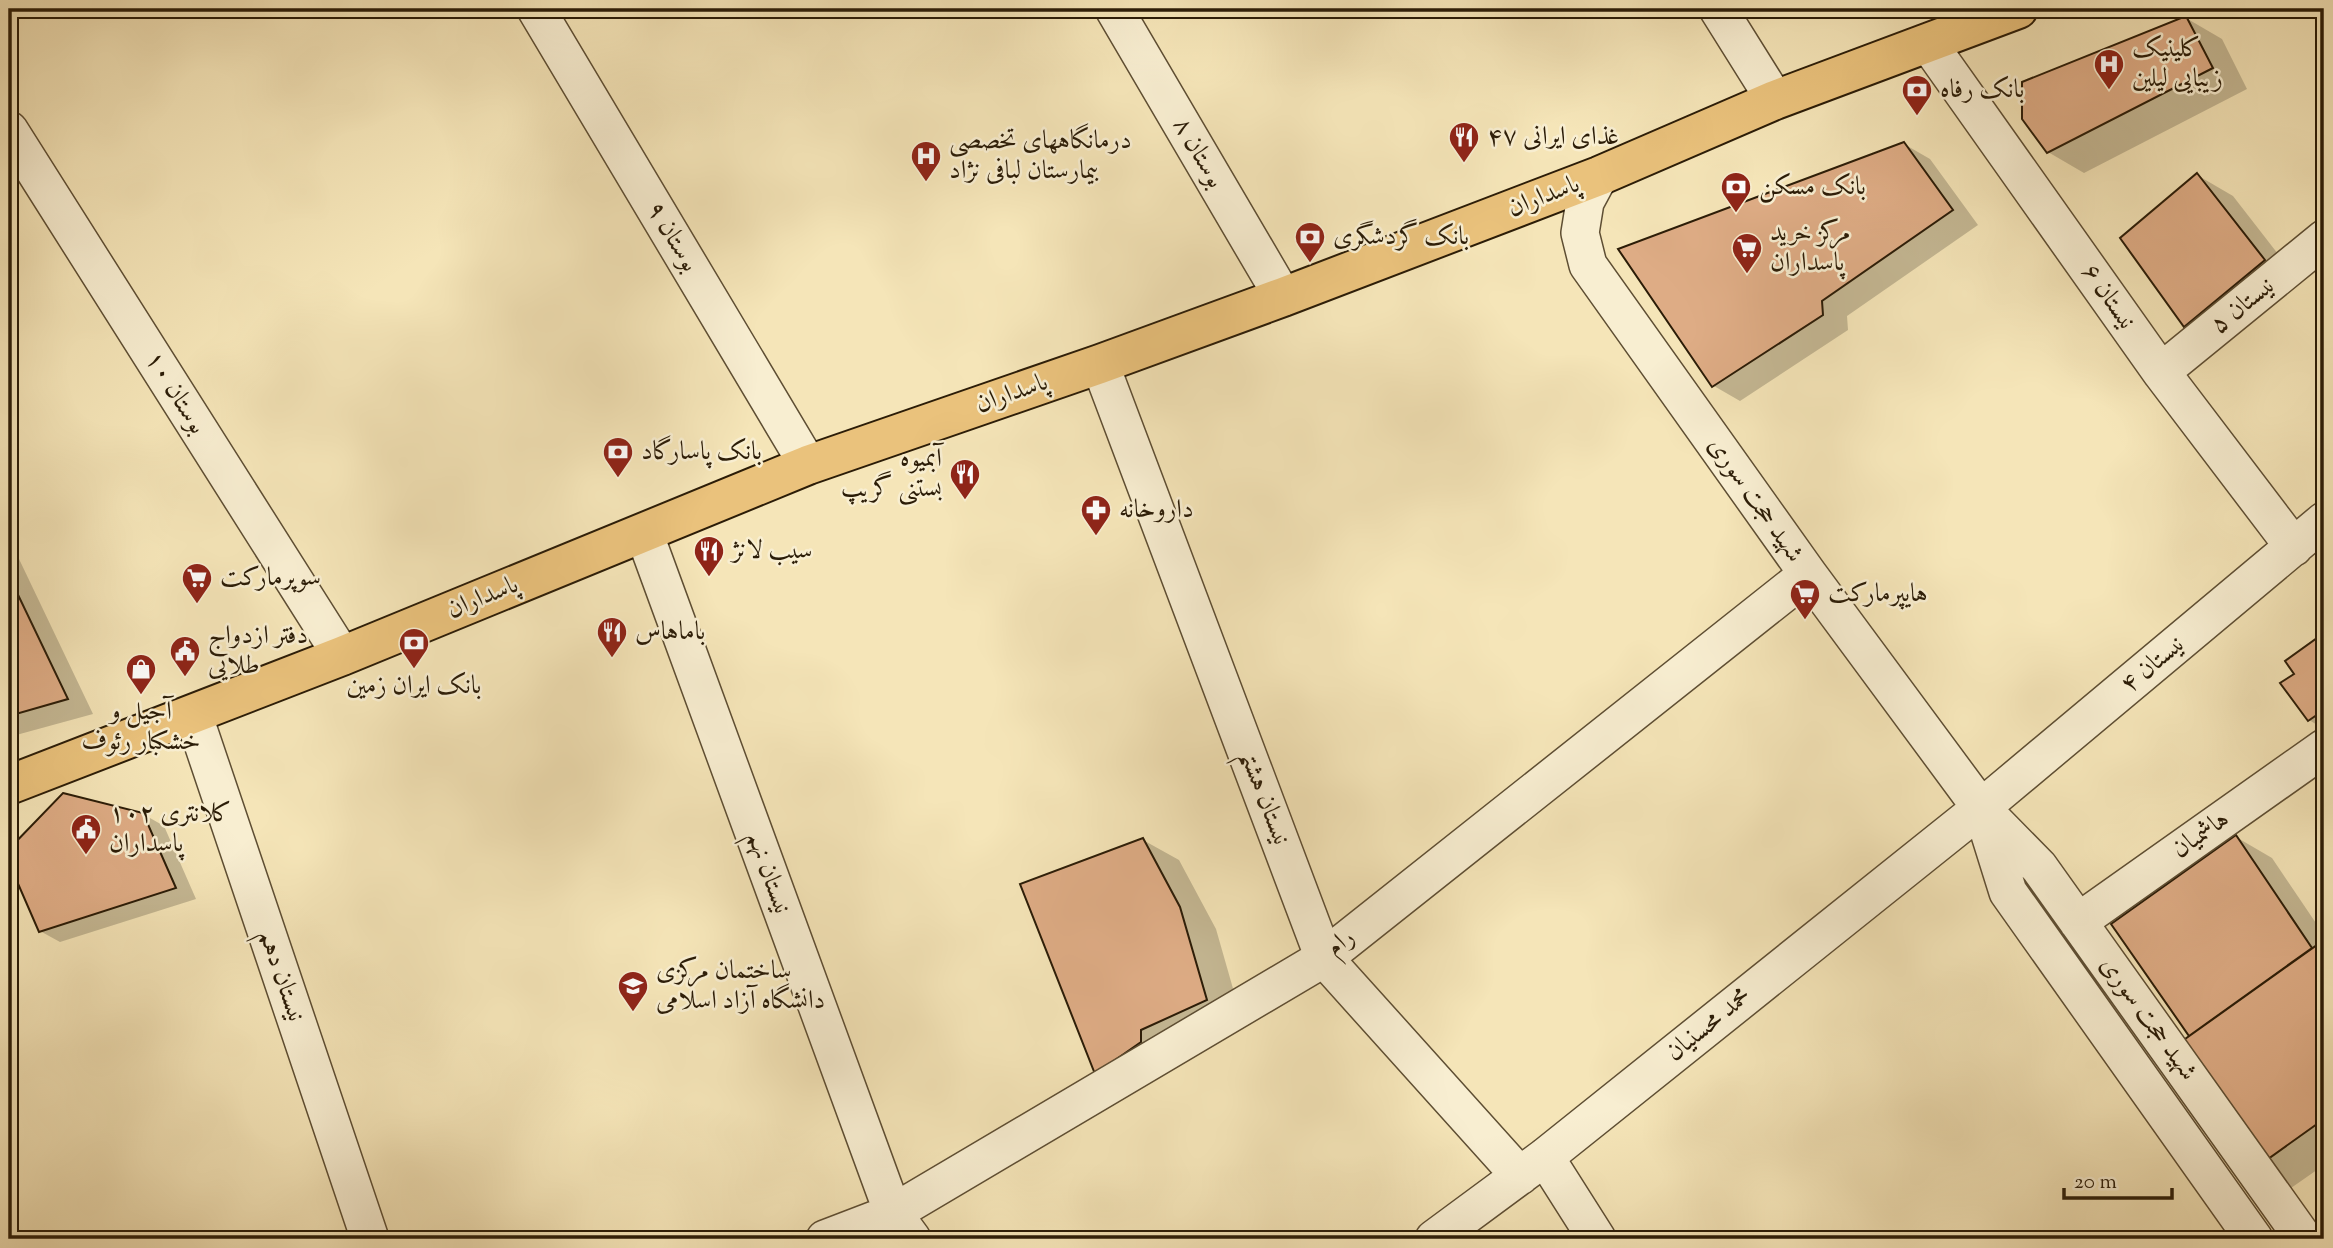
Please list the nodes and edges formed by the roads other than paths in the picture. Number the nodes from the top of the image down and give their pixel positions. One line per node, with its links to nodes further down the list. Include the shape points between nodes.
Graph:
1 (536, 9): 13 (street, بوستان ۹)
2 (1114, 9): 10 (street, بوستان ۸)
3 (1718, 9): 6 (street)
4 (2018, 9): 5 (main road, پاسداران)
5 (1928, 43): 6 (main road, پاسداران); 12 (street, نیستان ۶)
6 (1775, 100): 8 (main road, پاسداران)
7 (9, 130): 18 (street, بوستان ۱۰)
8 (1600, 176): 10 (main road, پاسداران); 17 (street, شهید حجت سوری, via 1586,202 1580,233 1588,265)
9 (2324, 239): 12 (street, نیستان ۵)
10 (1283, 297): 11 (main road, پاسداران)
11 (1100, 364): 13 (main road, پاسداران); 24 (street, نیستان هشتم)
12 (2161, 372): 16 (street, نیستان ۶)
13 (808, 464): 15 (main road, پاسداران)
14 (2324, 521): 16 (street, نیستان ۴)
15 (644, 533): 18 (main road, پاسداران); 26 (street, نیستان نهم)
16 (2294, 547): 22 (street, نیستان ۴)
17 (1808, 574): 22 (street, شهید حجت سوری); 24 (street, رام)
18 (342, 656): 19 (main road, پاسداران)
19 (193, 714): 21 (main road, پاسداران); 27 (street, نیستان دهم)
20 (2324, 748): 23 (street, هاشمیان)
21 (9, 785)
22 (1981, 808): 23 (street, شهید حجت سوری, via 2039,866); 25 (street, محمد محسنیان); 32 (street, شهید حجت سوری, via 2008,892)
23 (2078, 922): 33 (street, شهید حجت سوری)
24 (1324, 958): 25 (street, نیستان هشتم); 26 (street, رام)
25 (1532, 1167): 30 (street, محمد محسنیان); 31 (street, نیستان هشتم)
26 (902, 1226): 28 (street, رام); 29 (street)
27 (369, 1239)
28 (825, 1239)
29 (867, 1239)
30 (1434, 1239)
31 (1597, 1239)
32 (2254, 1239)
33 (2304, 1239)

